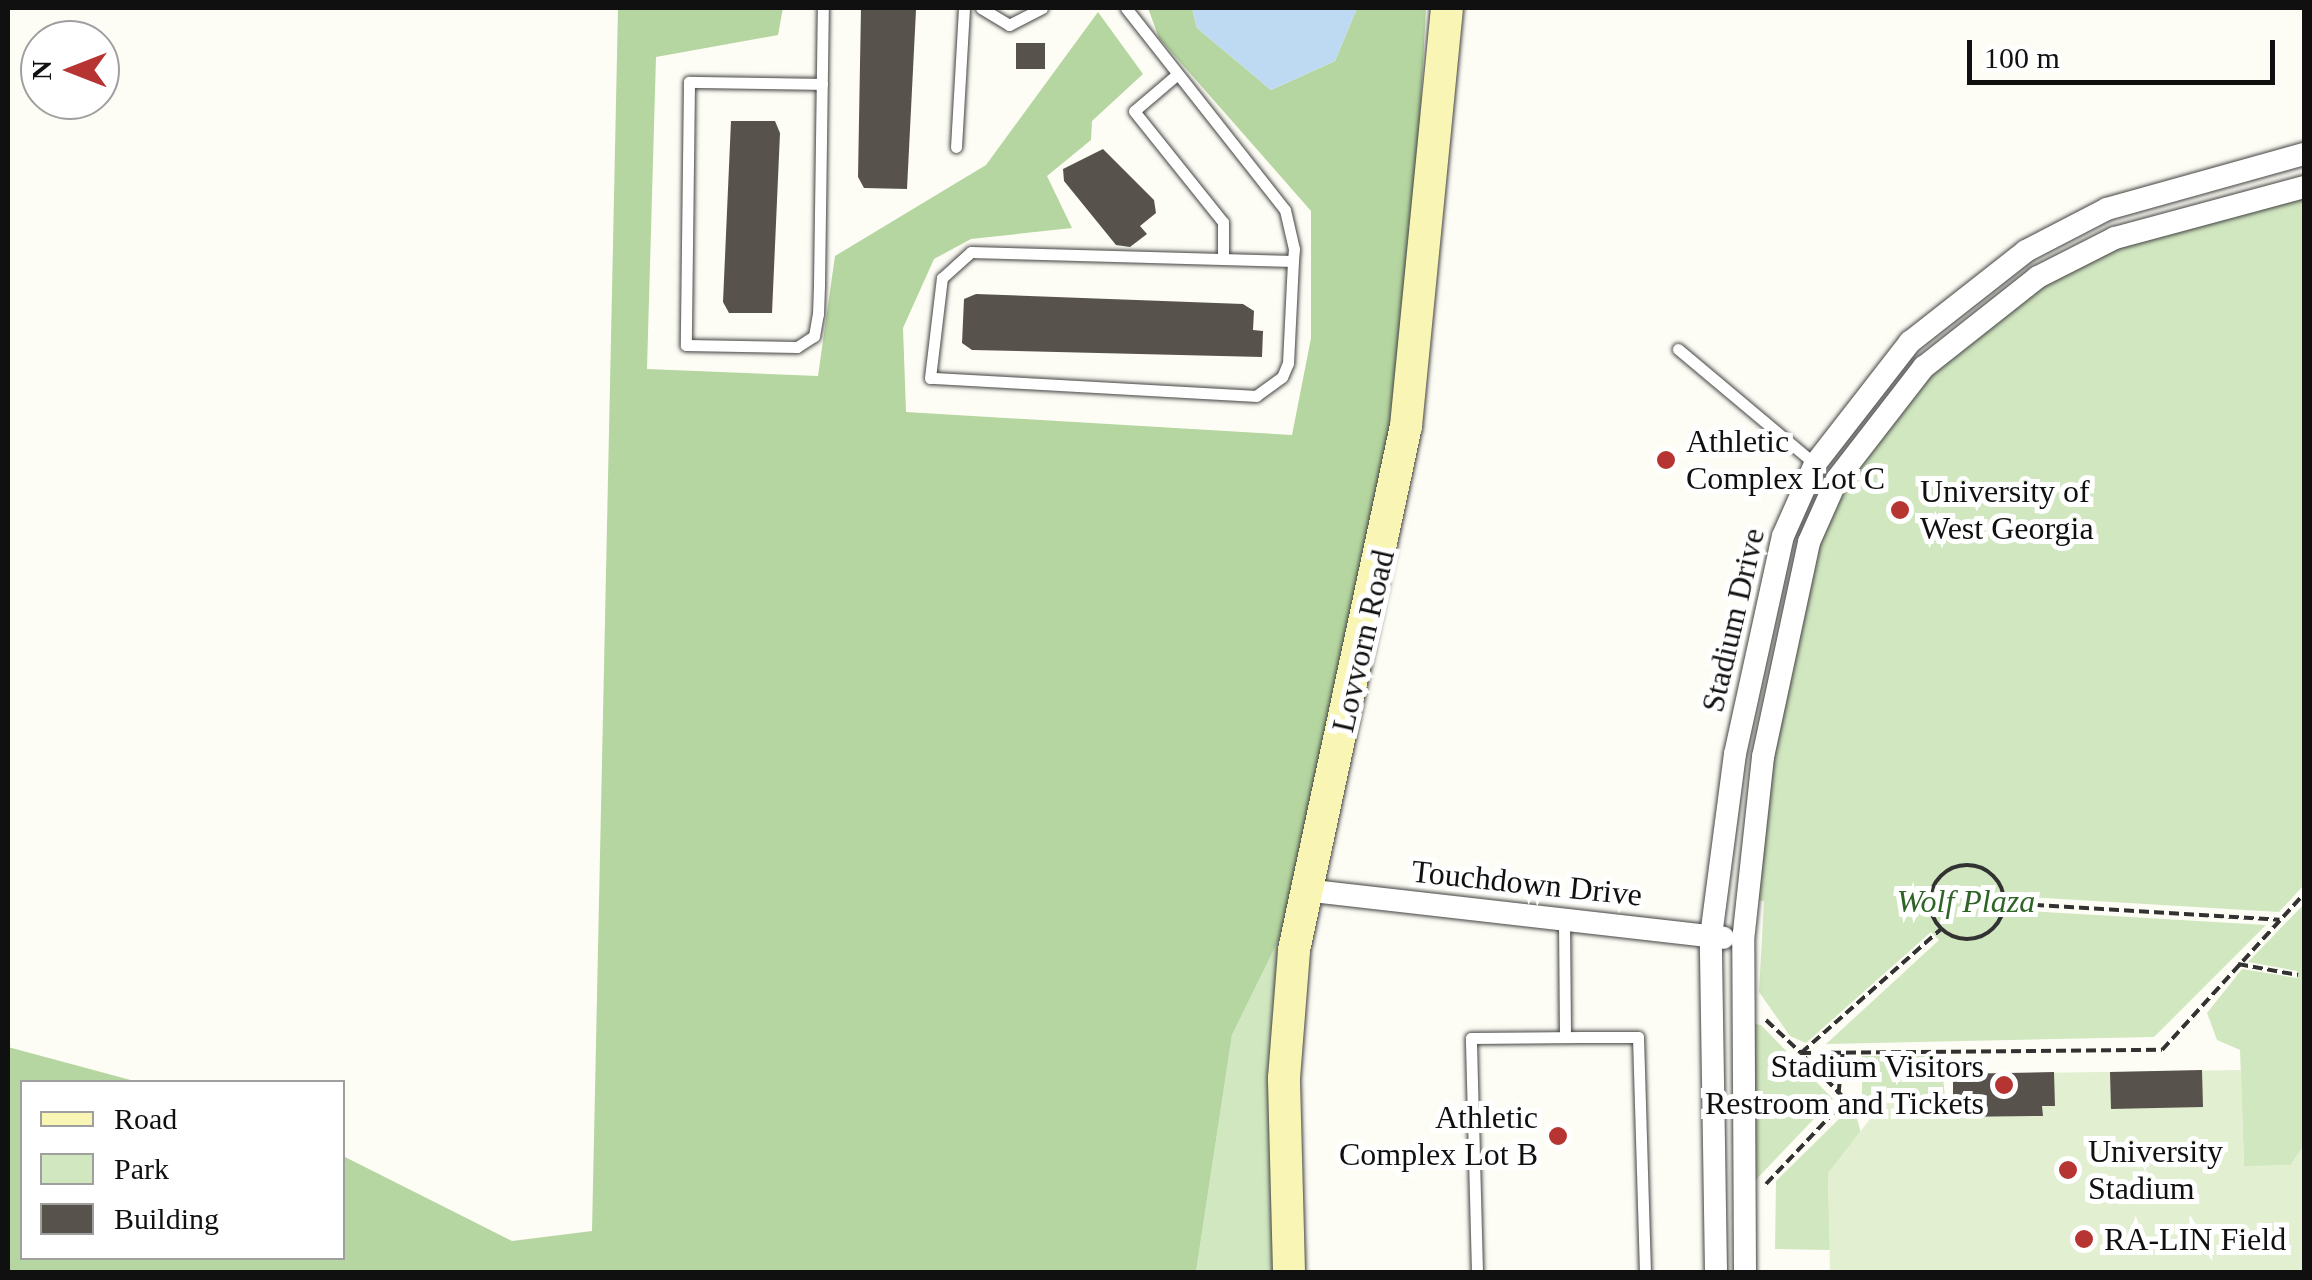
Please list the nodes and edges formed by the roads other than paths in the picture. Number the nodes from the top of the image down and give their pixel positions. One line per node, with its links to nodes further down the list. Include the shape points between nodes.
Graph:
1 (823, 8): 8 (lane)
2 (964, 8): 9 (lane)
3 (981, 8): 4 (lane, via 1010,26)
4 (1042, 8)
5 (1126, 8): 7 (lane)
6 (1447, 8): 16 (street, Lovvorn Road, via 1406,426)
7 (1174, 77): 12 (lane, via 1134,111 1222,222); 13 (lane, via 1285,210)
8 (822, 84): 8 (lane, via 814,336 797,347 686,345 689,82)
9 (956, 148)
10 (2304, 154): 15 (street, Stadium Drive, via 2107,209 2026,251 1910,342)
11 (2304, 187): 19 (street, Stadium Drive, via 2115,238 2038,278 1924,366 1838,478 1810,542 1780,664)
12 (1222, 258): 13 (lane); 13 (lane, via 957,257 932,309 930,378 1266,394 1288,363)
13 (1293, 262)
14 (1678, 348): 15 (lane)
15 (1815, 464): 18 (street, Stadium Drive, via 1783,536 1734,754)
16 (1304, 890): 17 (street, Touchdown Drive); 21 (street, Lovvorn Road, via 1285,1063)
17 (1564, 920): 18 (street, Touchdown Drive); 20 (lane)
18 (1711, 936): 19 (street, Touchdown Drive); 24 (street, Stadium Drive)
19 (1743, 941): 25 (street, Stadium Drive)
20 (1565, 1037): 22 (lane, via 1472,1038); 23 (lane, via 1638,1037)
21 (1290, 1272)
22 (1477, 1272)
23 (1645, 1272)
24 (1716, 1272)
25 (1745, 1272)

